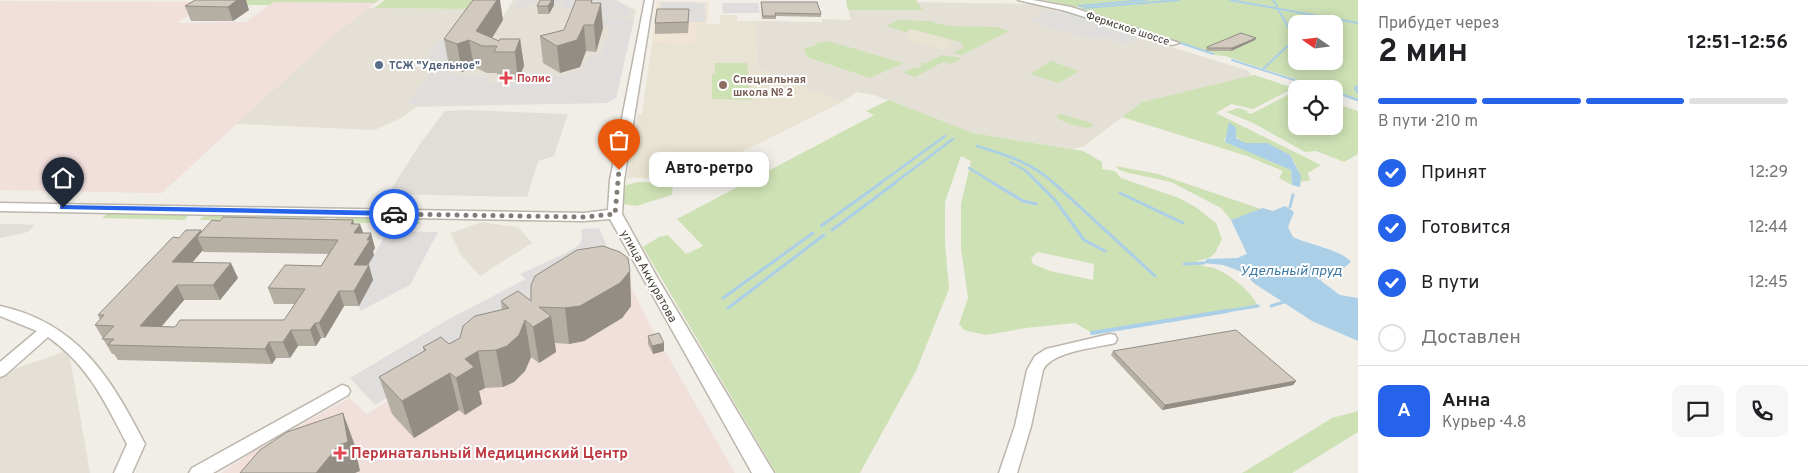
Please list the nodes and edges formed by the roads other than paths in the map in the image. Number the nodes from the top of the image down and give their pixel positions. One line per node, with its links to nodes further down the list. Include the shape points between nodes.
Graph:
1 (649, 0): 5 (street, via 617,180)
2 (1022, 0): 3 (street, Фермское шоссе, via 1068,9)
3 (1175, 43)
4 (0, 207): 5 (street, via 584,217)
5 (615, 214): 13 (street, улица Аккуратова)
6 (0, 311): 7 (street)
7 (48, 329): 9 (street); 11 (street, via 68,341 90,364 136,444)
8 (1110, 339): 14 (street, via 1051,353 1040,360)
9 (0, 371)
10 (342, 391): 12 (street)
11 (123, 473)
12 (198, 473)
13 (763, 473)
14 (1008, 473)

